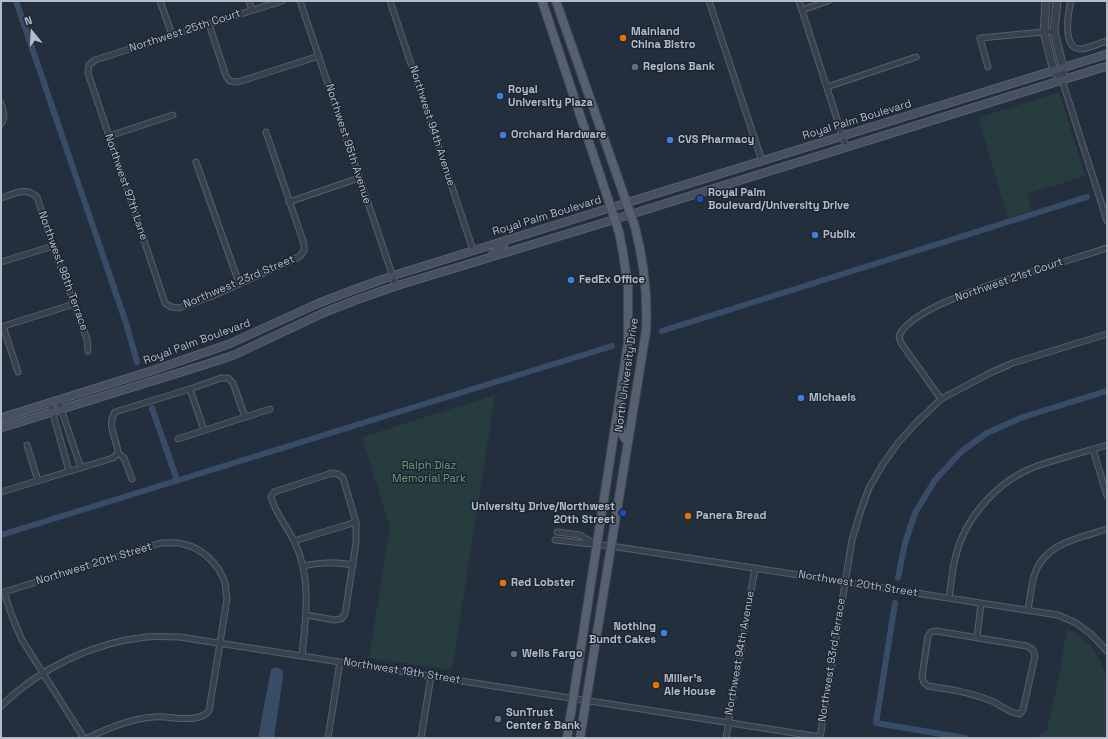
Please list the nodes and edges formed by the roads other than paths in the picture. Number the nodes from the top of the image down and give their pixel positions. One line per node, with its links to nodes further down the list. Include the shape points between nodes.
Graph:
1 (160, 1): 19 (street)
2 (249, 1): 14 (street)
3 (282, 1): 14 (street, Northwest 25th Court)
4 (300, 1): 22 (street, Northwest 95th Avenue)
5 (390, 1): 51 (street, Northwest 94th Avenue)
6 (542, 1): 44 (main road, North University Drive)
7 (556, 1): 43 (main road, North University Drive)
8 (709, 1): 38 (street)
9 (799, 1): 15 (street)
10 (828, 1): 15 (street)
11 (1046, 1): 18 (street)
12 (1057, 1): 17 (street)
13 (1071, 1): 20 (street, via 1068,24 1072,46 1081,49)
14 (252, 10): 16 (street, Northwest 25th Court)
15 (802, 10): 30 (street)
16 (209, 24): 19 (street, Northwest 25th Court); 22 (street, via 226,76 230,81 238,82)
17 (1054, 31): 18 (street); 27 (street)
18 (1044, 32): 26 (street, via 980,38); 28 (street)
19 (172, 35): 24 (street, Northwest 25th Court, via 95,60)
20 (1107, 40)
21 (1107, 54): 27 (main road, Royal Palm Boulevard)
22 (319, 56): 40 (street, Northwest 95th Avenue)
23 (916, 57): 30 (street)
24 (89, 65): 35 (street, Northwest 97th Lane, via 88,73)
25 (1107, 66): 29 (main road, Royal Palm Boulevard)
26 (988, 67)
27 (1063, 68): 28 (main road, Royal Palm Boulevard); 29 (street)
28 (1054, 71): 29 (street); 36 (main road, Royal Palm Boulevard)
29 (1062, 80): 37 (main road, Royal Palm Boulevard); 47 (street)
30 (827, 88): 36 (street)
31 (1, 103): 33 (street, via 4,112)
32 (173, 115): 35 (street)
33 (2, 122)
34 (266, 132): 42 (street)
35 (109, 136): 58 (street, Northwest 97th Lane, via 166,303)
36 (842, 136): 37 (street); 38 (main road, Royal Palm Boulevard)
37 (846, 147): 45 (main road, Royal Palm Boulevard)
38 (762, 161): 43 (main road, Royal Palm Boulevard)
39 (196, 162): 55 (street)
40 (359, 178): 42 (street); 54 (street, Northwest 95th Avenue)
41 (1, 198): 49 (street, Northwest 98th Terrace, via 25,190 32,192 37,197)
42 (289, 202): 55 (street, Northwest 23rd Street, via 304,244 304,251 299,257)
43 (626, 203): 44 (main road, Royal Palm Boulevard); 45 (main road, North University Drive)
44 (611, 208): 46 (main road, North University Drive); 48 (main road, Royal Palm Boulevard)
45 (630, 215): 46 (main road, Royal Palm Boulevard); 76 (main road, North University Drive, via 644,264 646,320)
46 (614, 220): 52 (main road, Royal Palm Boulevard); 69 (main road, North University Drive, via 626,269 629,303 628,343)
47 (1107, 221)
48 (506, 240): 51 (main road, Royal Palm Boulevard); 52 (main road)
49 (53, 246): 53 (street); 57 (street, Northwest 98th Terrace)
50 (1107, 248): 64 (street, Northwest 21st Court, via 969,291 932,308 901,330 901,343)
51 (474, 250): 54 (main road, Royal Palm Boulevard)
52 (488, 259): 56 (main road, Royal Palm Boulevard)
53 (1, 262)
54 (392, 276): 56 (street, Northwest 95th Avenue); 65 (main road, Royal Palm Boulevard, via 319,303 229,344)
55 (239, 283): 58 (street, Northwest 23rd Street, via 179,308)
56 (396, 286): 67 (main road, Royal Palm Boulevard, via 323,313 234,355)
57 (74, 304): 59 (street); 61 (street, Northwest 98th Terrace, via 87,339)
58 (171, 307)
59 (2, 327): 62 (street)
60 (1107, 334): 64 (street, Northwest 93rd Terrace, via 1013,363)
61 (88, 351)
62 (18, 372)
63 (190, 389): 71 (street, via 228,378 233,383); 74 (street); 80 (street, via 116,412 111,418 111,425)
64 (942, 399): 97 (street, Northwest 93rd Terrace, via 916,422 898,443 869,488 852,540)
65 (58, 400): 66 (main road, Royal Palm Boulevard); 67 (street)
66 (50, 403): 70 (street); 72 (main road, Royal Palm Boulevard)
67 (61, 409): 70 (main road, Royal Palm Boulevard); 81 (street)
68 (270, 409): 71 (street)
69 (618, 411): 76 (main road, via 621,433); 92 (main road, North University Drive)
70 (52, 412): 73 (main road, Royal Palm Boulevard); 82 (street)
71 (245, 417): 74 (street)
72 (1, 418)
73 (1, 428)
74 (204, 430): 75 (street)
75 (178, 439)
76 (628, 442): 93 (main road, North University Drive)
77 (27, 445): 84 (street)
78 (1107, 445): 79 (street)
79 (1093, 449): 86 (street); 99 (street, via 1036,466 998,490 985,503 962,536 955,558)
80 (118, 454): 81 (street); 83 (street, via 124,458)
81 (81, 468): 82 (street)
82 (69, 472): 84 (street)
83 (132, 479)
84 (38, 481): 85 (street)
85 (1, 492)
86 (1107, 496)
87 (356, 522): 91 (street); 91 (street, via 343,478 332,473 274,492 271,497); 94 (street)
88 (1107, 529): 101 (street, via 1052,549 1034,575)
89 (557, 532): 92 (street, Northwest 20th Street, via 580,535)
90 (555, 540): 92 (street, Northwest 20th Street)
91 (294, 541): 95 (street)
92 (598, 545): 93 (street, Northwest 20th Street); 110 (main road, North University Drive)
93 (611, 546): 96 (street, Northwest 20th Street); 111 (main road, North University Drive)
94 (353, 565): 95 (street, via 323,562); 102 (street, via 345,614 341,619)
95 (303, 566): 102 (street, via 307,590)
96 (754, 568): 97 (street, Northwest 20th Street); 113 (street, Northwest 94th Avenue)
97 (845, 582): 99 (street, Northwest 20th Street); 114 (street, Northwest 93rd Terrace)
98 (3, 592): 104 (street, Northwest 20th Street, via 161,543 182,543 198,549 209,558 225,583 227,599); 108 (street, via 22,640)
99 (949, 598): 100 (street, Northwest 20th Street)
100 (982, 603): 101 (street, Northwest 20th Street); 103 (street)
101 (1028, 610): 105 (street, Northwest 20th Street, via 1058,615 1076,623)
102 (307, 615): 106 (street)
103 (977, 638): 103 (street, via 931,632 928,636 922,677 924,683 928,686 963,691 1020,714 1024,710 1035,656 1033,650 1027,646)
104 (221, 643): 106 (street, Northwest 19th Street); 108 (street, Northwest 19th Street, via 180,637 147,637 117,642 87,651); 116 (street, via 210,711 204,716 194,719 137,719 110,727)
105 (1107, 651)
106 (302, 656): 107 (street, Northwest 19th Street)
107 (340, 662): 109 (street, Northwest 19th Street); 117 (street)
108 (43, 673): 112 (street, Northwest 19th Street); 115 (street)
109 (431, 676): 110 (street, Northwest 19th Street); 118 (street)
110 (573, 698): 111 (street, Northwest 19th Street); 119 (main road, North University Drive)
111 (586, 700): 113 (street, Northwest 19th Street); 120 (main road, North University Drive)
112 (1, 706)
113 (728, 723): 114 (street, Northwest 19th Street); 121 (street, Northwest 94th Avenue)
114 (820, 737)
115 (84, 738)
116 (88, 738)
117 (328, 738)
118 (421, 738)
119 (567, 738)
120 (580, 738)
121 (726, 738)

